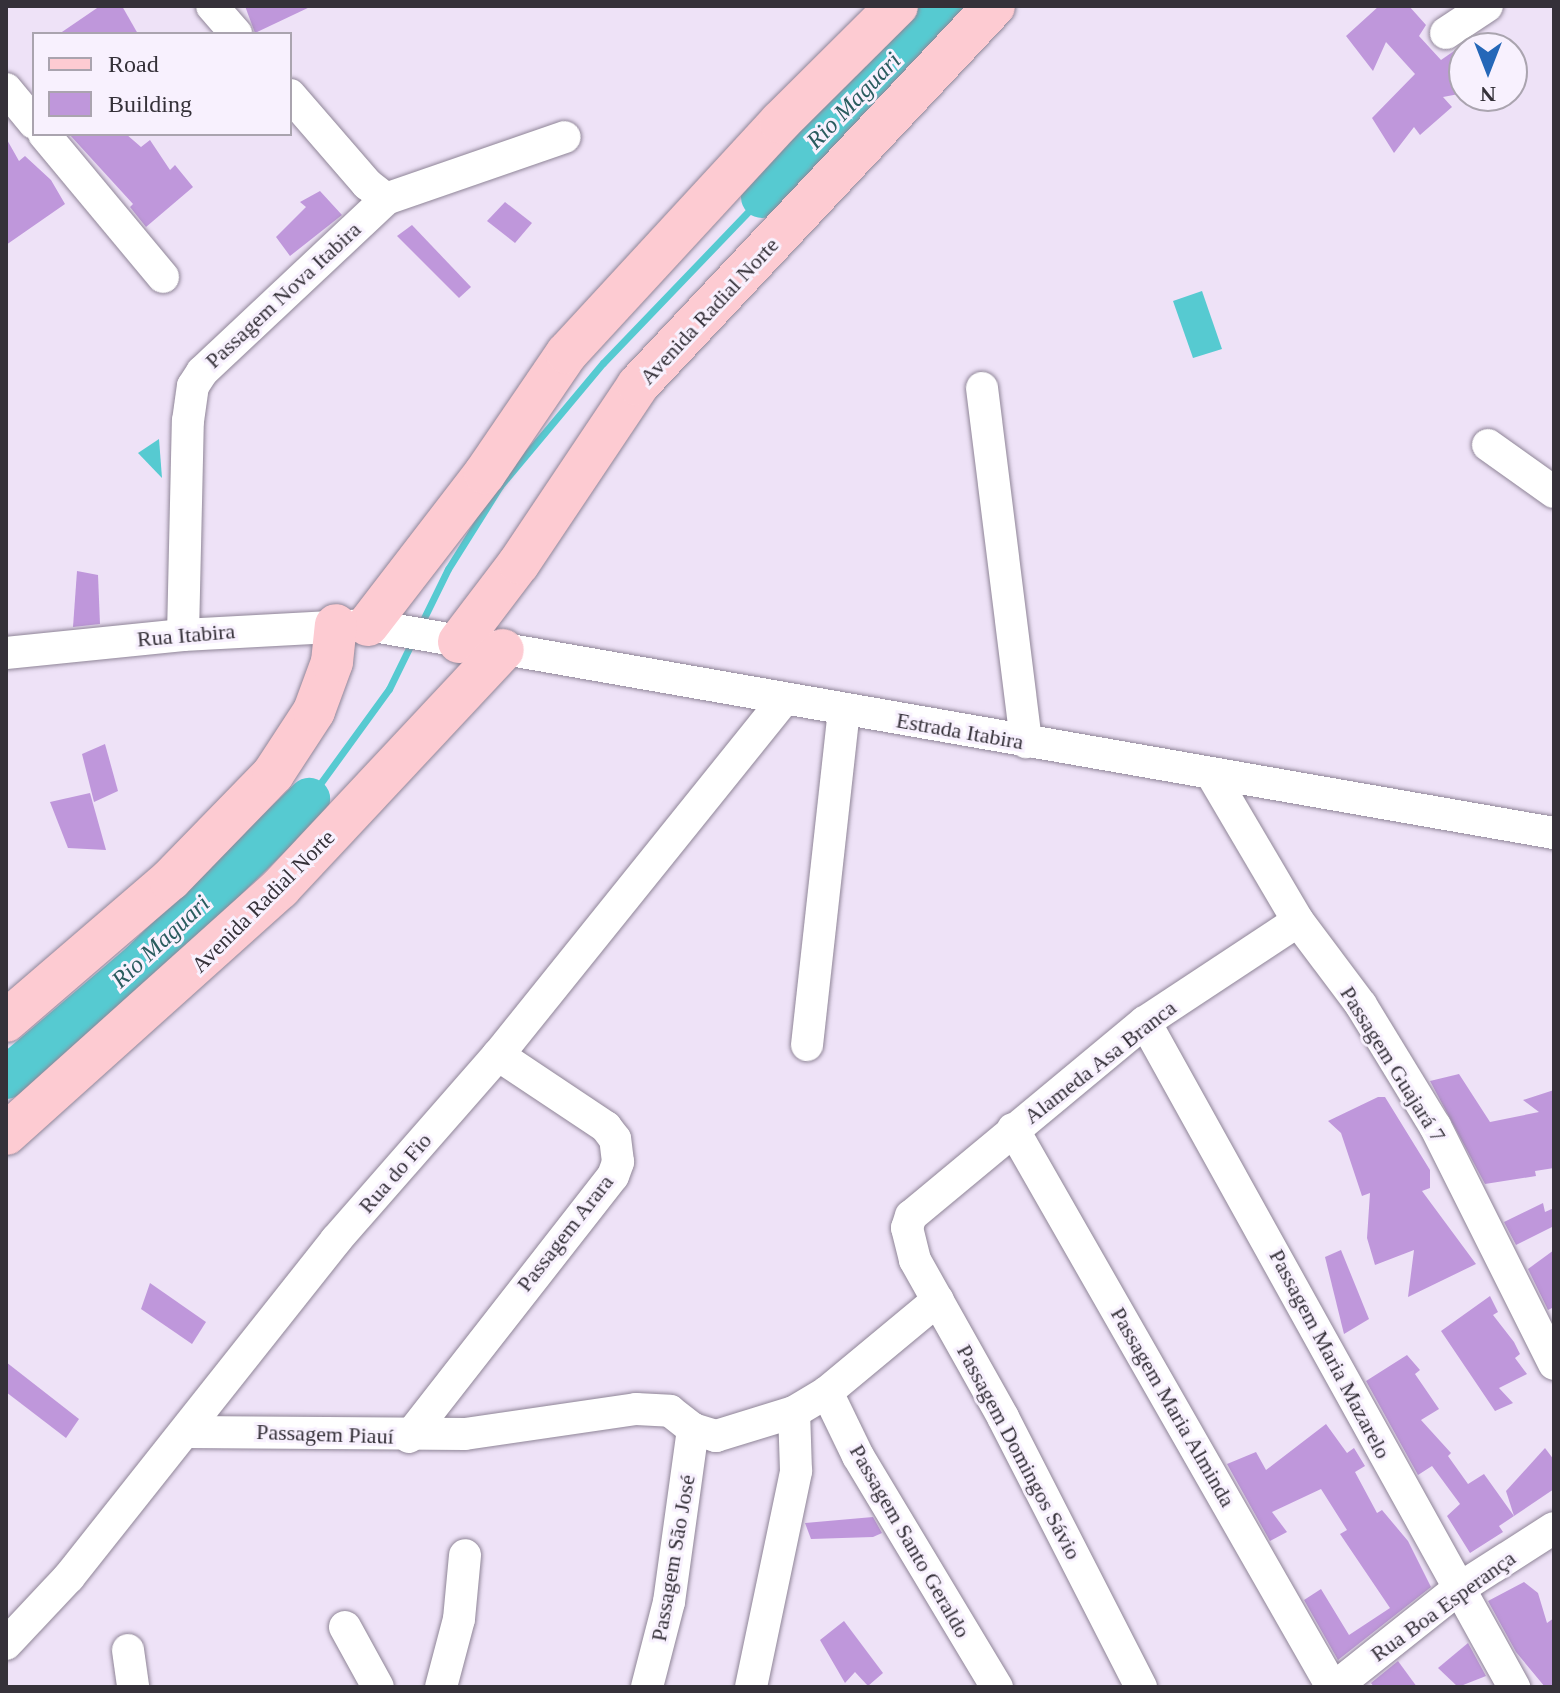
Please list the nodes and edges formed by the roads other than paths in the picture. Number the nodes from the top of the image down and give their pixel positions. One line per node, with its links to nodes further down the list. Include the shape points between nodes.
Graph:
1 (212, 6): 5 (street)
2 (897, 6): 17 (main road, via 600,314 551,374 428,551)
3 (994, 6): 19 (main road, Avenida Radial Norte, via 638,385 519,563)
4 (1487, 6): 6 (street)
5 (234, 32)
6 (1446, 33)
7 (6, 89): 9 (street)
8 (292, 97): 12 (street)
9 (32, 121)
10 (46, 136): 13 (street)
11 (565, 137): 12 (street)
12 (386, 199): 18 (street, Passagem Nova Itabira, via 193,386)
13 (163, 277)
14 (982, 388): 24 (street)
15 (1488, 445): 16 (street)
16 (1554, 492)
17 (352, 625): 18 (street, Rua Itabira); 19 (street, Estrada Itabira); 28 (main road, via 314,711 273,774 170,880)
18 (183, 635): 21 (street, Rua Itabira)
19 (459, 642): 20 (street, Estrada Itabira)
20 (503, 650): 22 (street, Estrada Itabira); 33 (main road, Avenida Radial Norte, via 280,888)
21 (6, 653)
22 (783, 701): 23 (street, Estrada Itabira); 31 (street, Rua do Fio)
23 (844, 711): 24 (street, Estrada Itabira); 30 (street)
24 (1026, 742): 25 (street, Estrada Itabira)
25 (1212, 775): 26 (street, Estrada Itabira); 27 (street, Passagem Guajará 7)
26 (1554, 833)
27 (1298, 921): 29 (street, Alameda Asa Branca); 36 (street, Passagem Guajará 7, via 1361,1005 1435,1126)
28 (6, 1021)
29 (1145, 1022): 32 (street, Alameda Asa Branca); 44 (street, Passagem Maria Mazarelo)
30 (807, 1045)
31 (498, 1055): 40 (street, Rua do Fio, via 336,1240); 41 (street, Passagem Arara, via 606,1127 615,1139 618,1162)
32 (1013, 1129): 34 (street, Alameda Asa Branca); 55 (street, Passagem Maria Alminda)
33 (6, 1134)
34 (911, 1216): 35 (street, Passagem Domingos Sávio, via 909,1248)
35 (938, 1300): 37 (street); 54 (street, Passagem Domingos Sávio)
36 (1554, 1364)
37 (827, 1392): 38 (street); 53 (street, Passagem Santo Geraldo, via 858,1456)
38 (794, 1412): 39 (street, via 716,1436); 52 (street, via 796,1471)
39 (693, 1429): 41 (street, Passagem Piauí, via 670,1411 636,1409); 51 (street, Passagem São José, via 669,1602)
40 (186, 1432): 41 (street, Passagem Piauí); 46 (street, Rua do Fio, via 69,1577)
41 (409, 1437)
42 (1554, 1528): 44 (street, Rua Boa Esperança)
43 (465, 1555): 50 (street, via 459,1619)
44 (1457, 1590): 55 (street, Rua Boa Esperança); 56 (street, Passagem Maria Mazarelo)
45 (345, 1627): 49 (street)
46 (6, 1644)
47 (128, 1650): 48 (street)
48 (133, 1687)
49 (378, 1687)
50 (441, 1687)
51 (647, 1687)
52 (751, 1687)
53 (997, 1687)
54 (1141, 1687)
55 (1333, 1687)
56 (1514, 1687)

